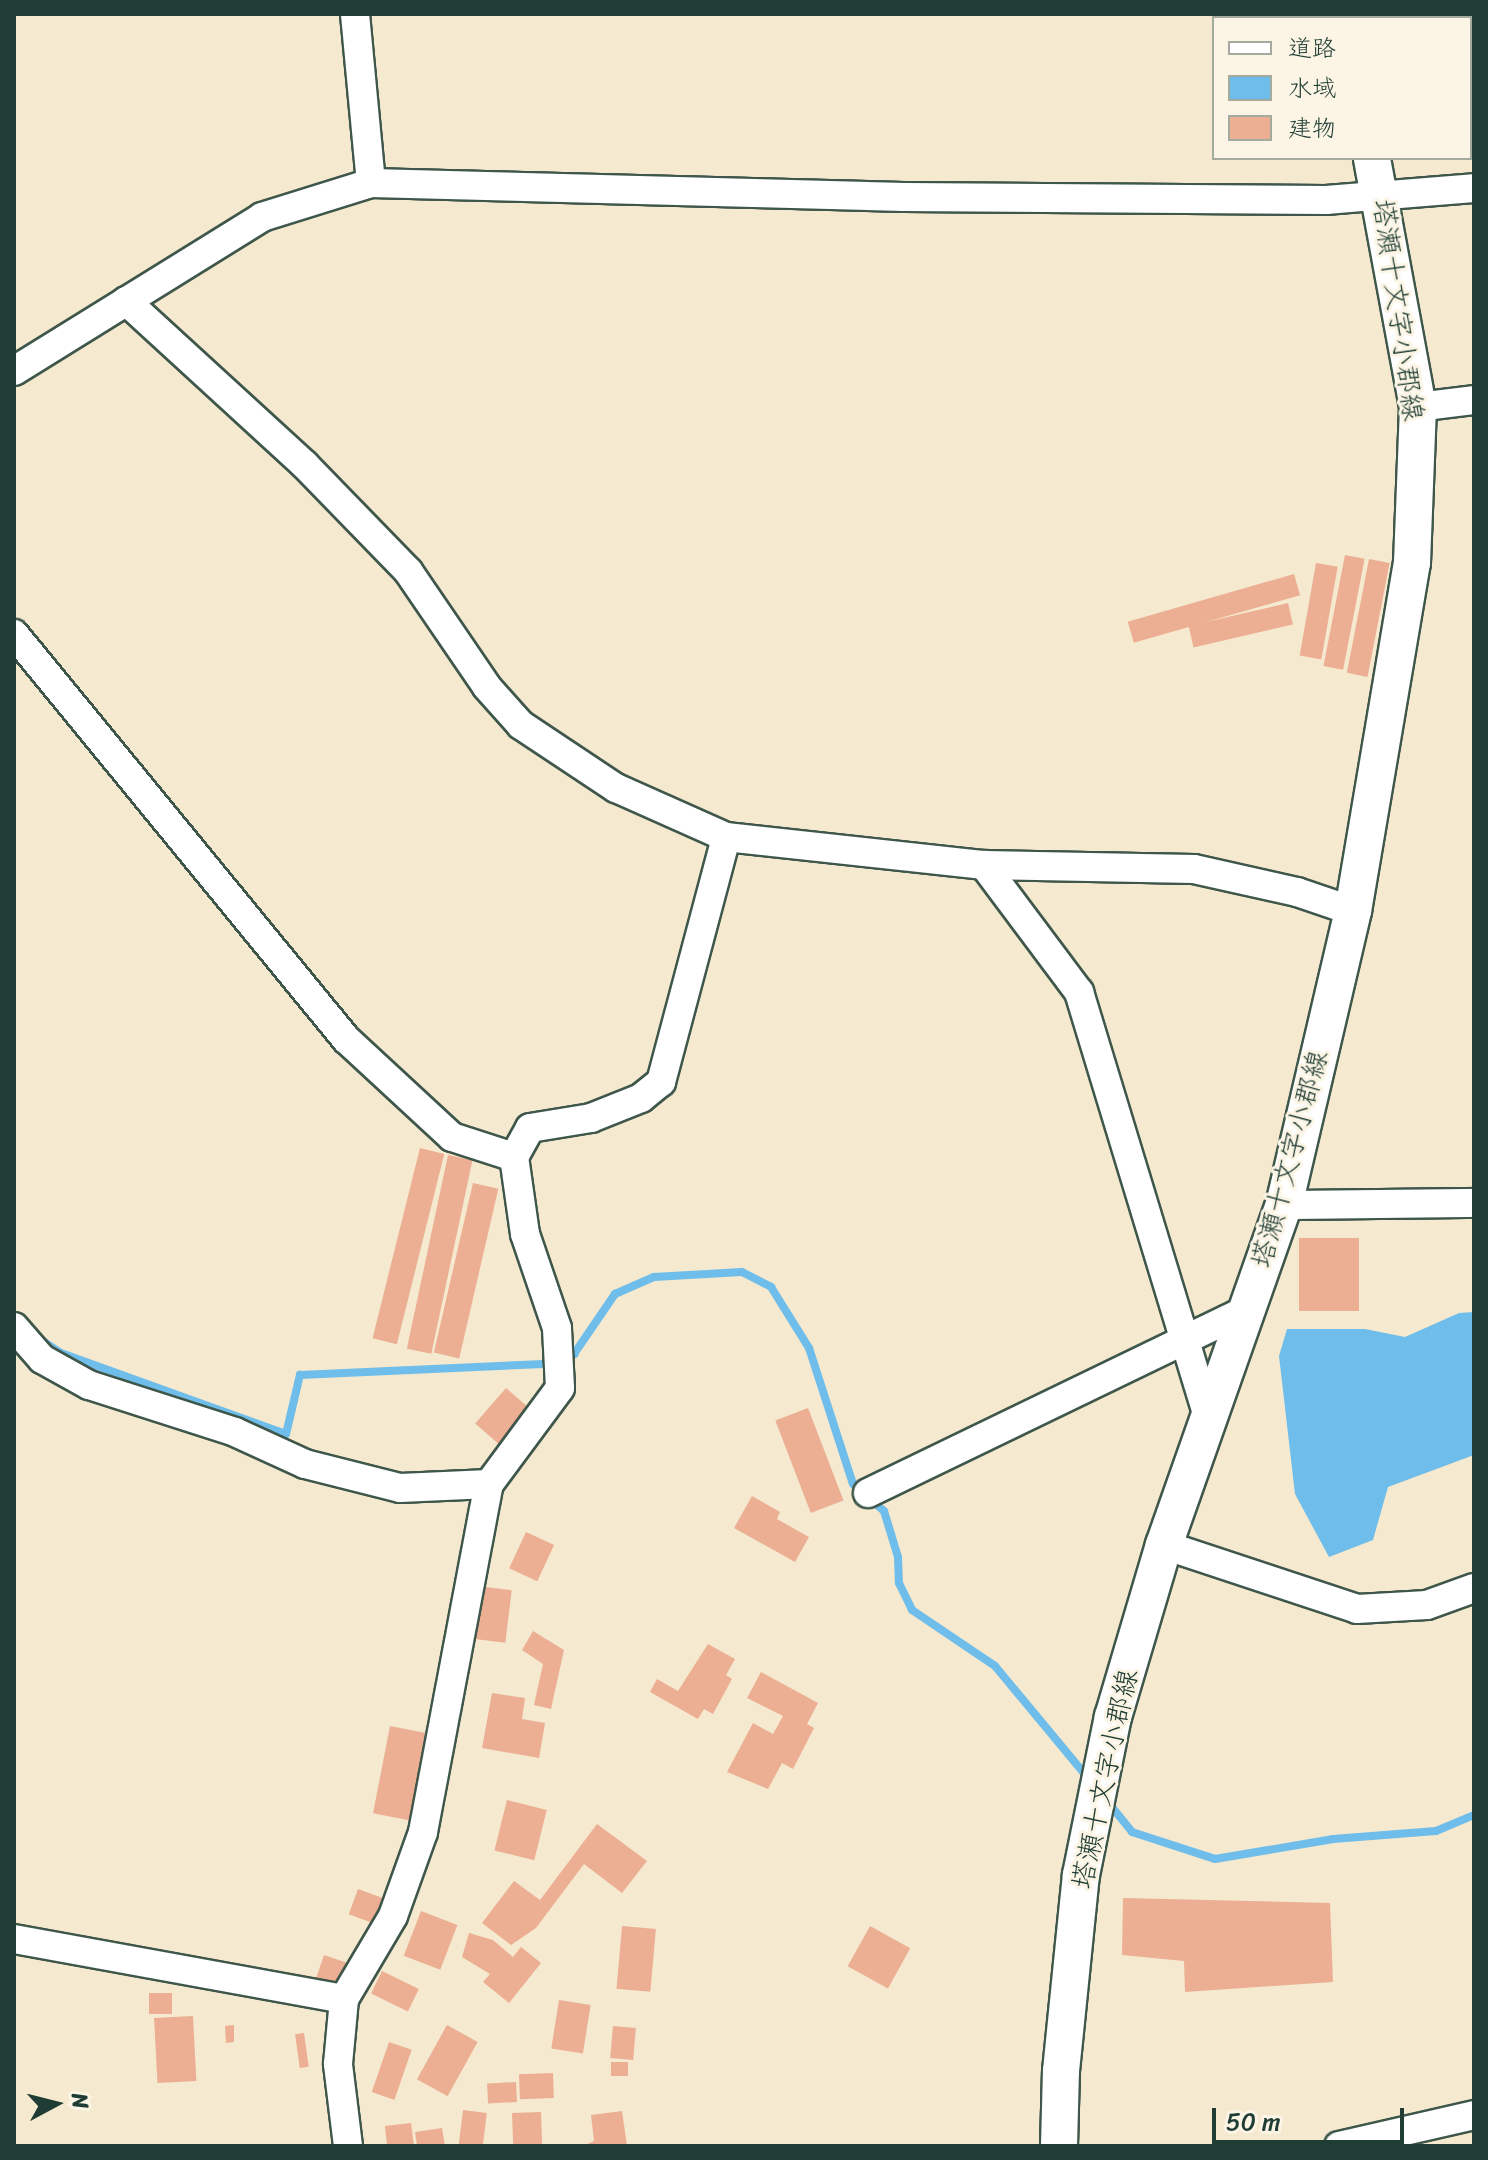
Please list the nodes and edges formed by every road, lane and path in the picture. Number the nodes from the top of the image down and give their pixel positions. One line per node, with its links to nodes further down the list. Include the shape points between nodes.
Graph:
1 (355, 14): 3 (street)
2 (1373, 160): 5 (main road, 塔瀬十文字小郡線)
3 (371, 183): 5 (street, via 904,197); 6 (street, via 262,217)
4 (1474, 188): 5 (street)
5 (1383, 198): 9 (main road, 塔瀬十文字小郡線)
6 (126, 301): 7 (street); 11 (street, via 305,465 408,571 487,687 521,725 616,788)
7 (14, 371)
8 (1474, 400): 9 (street)
9 (1418, 407): 13 (main road, 塔瀬十文字小郡線, via 1412,563)
10 (14, 634): 14 (street, via 346,1039 407,1101 452,1137)
11 (726, 837): 12 (street); 14 (street, via 661,1082 641,1098 591,1118 530,1128)
12 (984, 865): 13 (street, via 1194,869 1297,892); 19 (street, via 1079,992)
13 (1353, 911): 16 (main road, 塔瀬十文字小郡線)
14 (514, 1157): 21 (street, via 525,1234 557,1328 560,1388)
15 (1474, 1203): 16 (street)
16 (1284, 1205): 17 (main road, 塔瀬十文字小郡線)
17 (1247, 1310): 19 (street); 20 (main road, 塔瀬十文字小郡線)
18 (14, 1327): 21 (street, via 42,1359 89,1385 235,1432 305,1464 400,1488)
19 (1186, 1341): 20 (street); 22 (street)
20 (1209, 1419): 23 (main road, 塔瀬十文字小郡線)
21 (489, 1484): 26 (street, via 423,1832 393,1916)
22 (868, 1493)
23 (1164, 1545): 24 (street, via 1357,1609 1427,1605); 29 (main road, 塔瀬十文字小郡線, via 1113,1717 1081,1875 1061,2071)
24 (1474, 1588)
25 (14, 1939): 26 (street)
26 (344, 1999): 28 (street, via 338,2064)
27 (1474, 2115): 30 (street)
28 (348, 2146)
29 (1059, 2146)
30 (1339, 2146)

